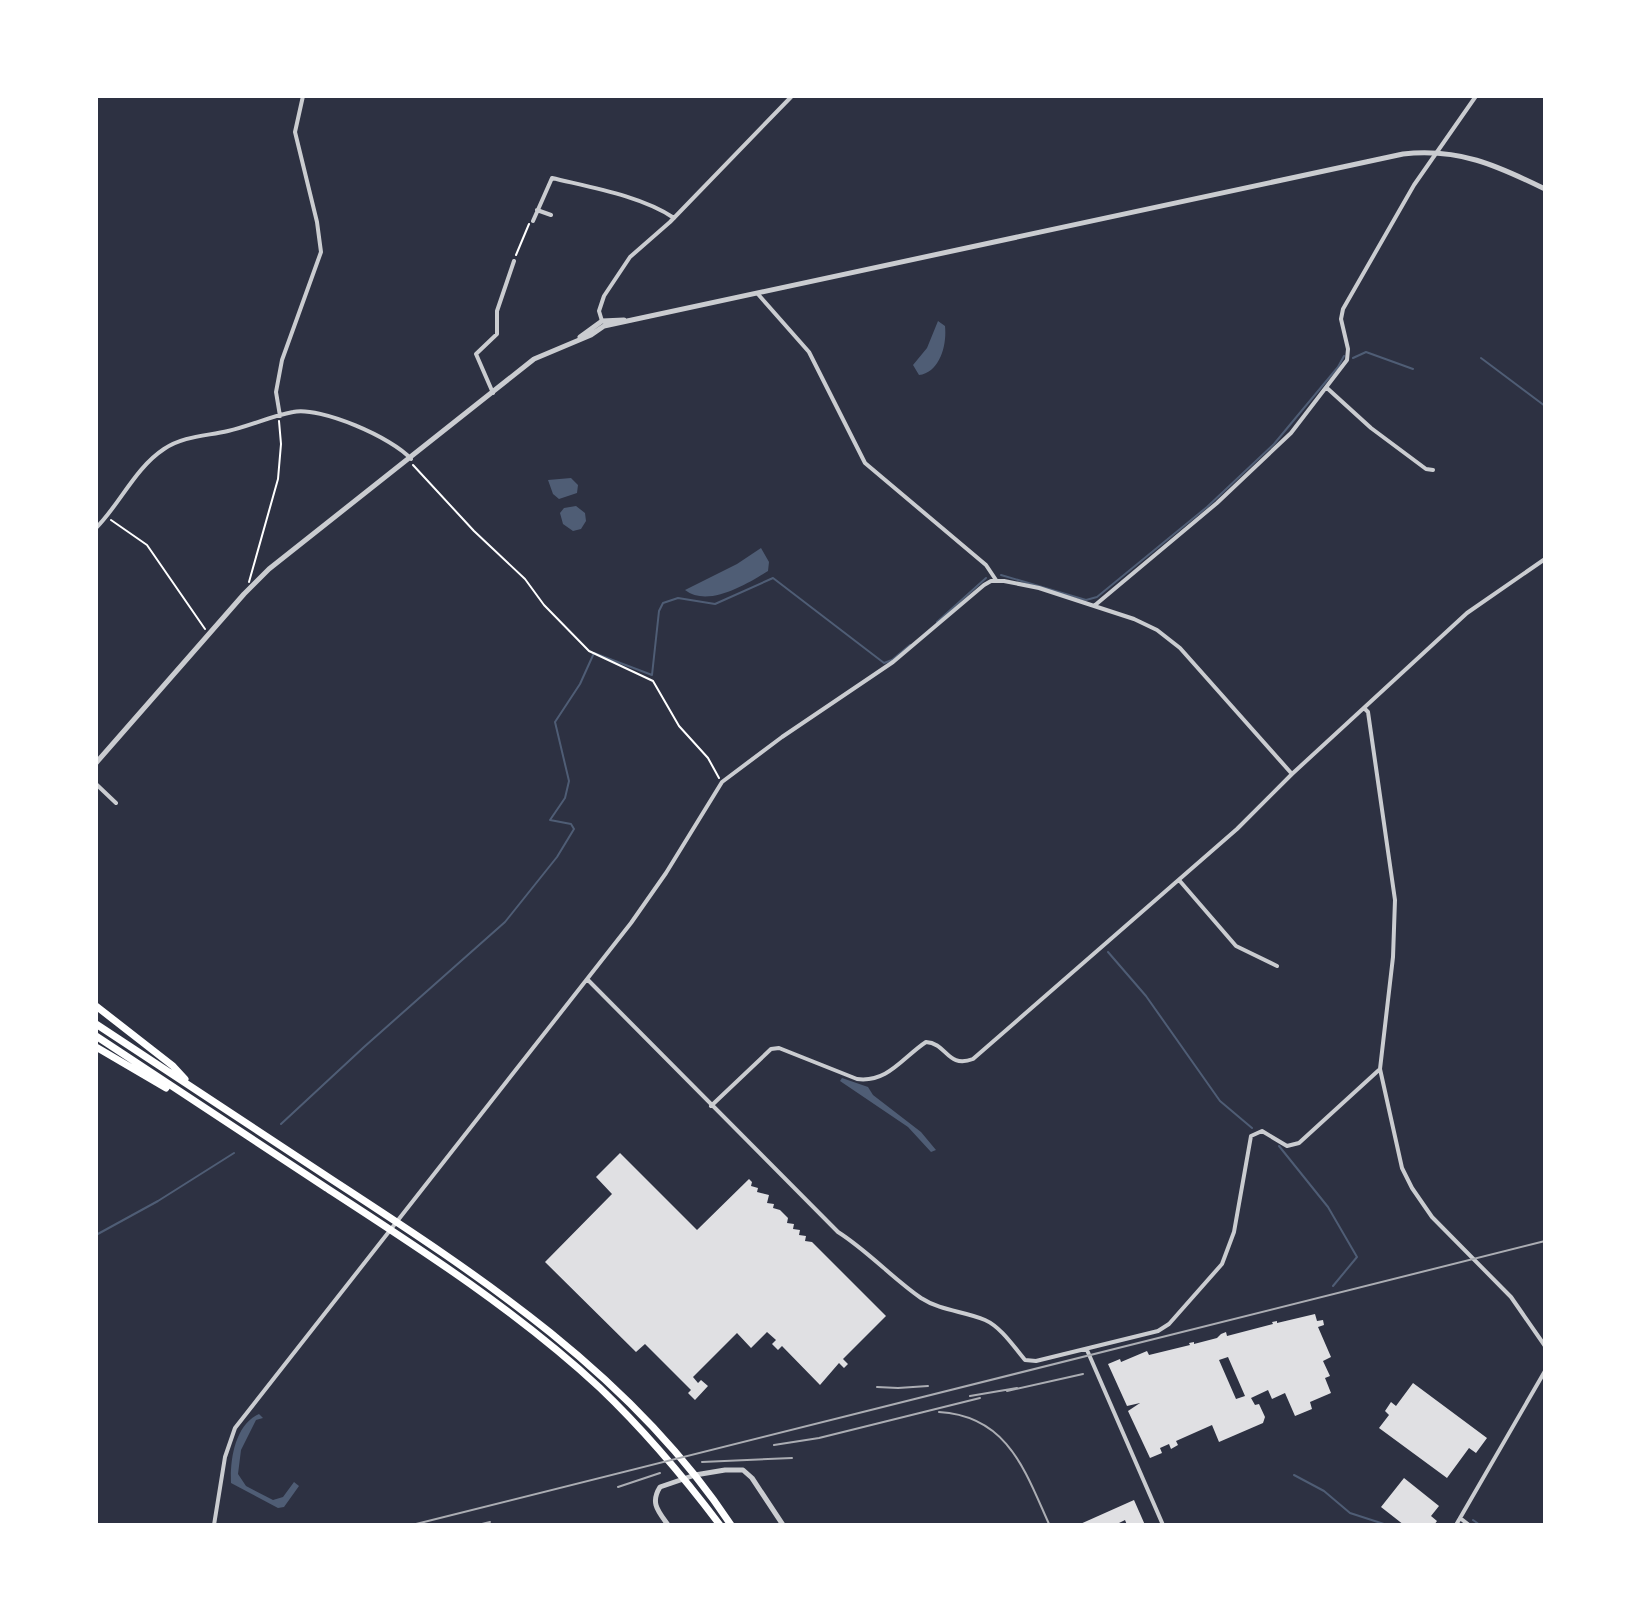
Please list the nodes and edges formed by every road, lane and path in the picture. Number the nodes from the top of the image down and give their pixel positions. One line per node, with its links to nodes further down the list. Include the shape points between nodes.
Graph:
1 (303, 96): 15 (street, via 295,132 321,252 282,360 276,392)
2 (792, 96): 8 (street)
3 (1476, 96): 4 (street)
4 (1435, 152): 5 (street, via 1485,161); 11 (street, via 1403,154); 13 (street, via 1343,309 1347,360)
5 (1545, 189)
6 (537, 210): 7 (street); 8 (street, via 552,178 626,198); 9 (street)
7 (551, 215)
8 (674, 218): 12 (street, via 616,276 599,311)
9 (533, 221): 10 (path)
10 (514, 261): 14 (street, via 497,311 497,334 476,354)
11 (757, 293): 12 (street); 21 (street, via 809,352 865,463 986,565)
12 (603, 324): 14 (street, via 534,359)
13 (1327, 388): 17 (street, via 1383,438); 23 (street, via 1247,476)
14 (493, 393): 16 (street)
15 (280, 416): 16 (street, via 300,411 343,420 397,447); 18 (street, via 186,438 165,448 151,458); 22 (path, via 278,479)
16 (409, 460): 22 (street); 28 (path, via 589,651 653,681)
17 (1433, 470)
18 (107, 517): 19 (street); 24 (path, via 147,545)
19 (96, 528)
20 (1545, 559): 25 (street, via 1467,613)
21 (996, 580): 23 (street); 28 (street, via 893,662)
22 (250, 587): 24 (street)
23 (1094, 606): 27 (street, via 1169,638)
24 (209, 634): 26 (street)
25 (1364, 708): 27 (street); 38 (street, via 1395,900)
26 (96, 763)
27 (1292, 774): 31 (street)
28 (722, 782): 33 (street, via 666,873)
29 (96, 784): 30 (street)
30 (116, 803)
31 (1179, 880): 32 (street, via 1236,946); 41 (street, via 973,1059 960,1062 926,1042 892,1071 870,1081 771,1049)
32 (1277, 966)
33 (588, 980): 41 (street); 46 (street, via 235,1428)
34 (96, 1006): 39 (highway)
35 (96, 1024): 39 (highway)
36 (96, 1036): 40 (highway)
37 (96, 1047): 40 (highway)
38 (1380, 1069): 42 (street, via 1402,1168 1412,1188 1439,1224 1511,1297); 43 (street, via 1299,1143 1287,1146 1262,1131 1251,1136 1234,1232 1222,1264 1169,1324)
39 (195, 1089): 49 (highway, via 406,1228 566,1345 668,1444)
40 (186, 1097): 48 (highway, via 385,1226 559,1352 658,1448)
41 (711, 1106): 43 (street, via 838,1232 920,1297 985,1320 1025,1360)
42 (1545, 1346)
43 (1087, 1350): 51 (street)
44 (1545, 1371): 45 (street)
45 (1460, 1518): 52 (street); 53 (street)
46 (214, 1525)
47 (668, 1525): 50 (street, via 655,1505 658,1489 667,1482 735,1469 752,1478)
48 (720, 1525)
49 (731, 1525)
50 (783, 1525)
51 (1163, 1525)
52 (1456, 1525)
53 (1469, 1525)

